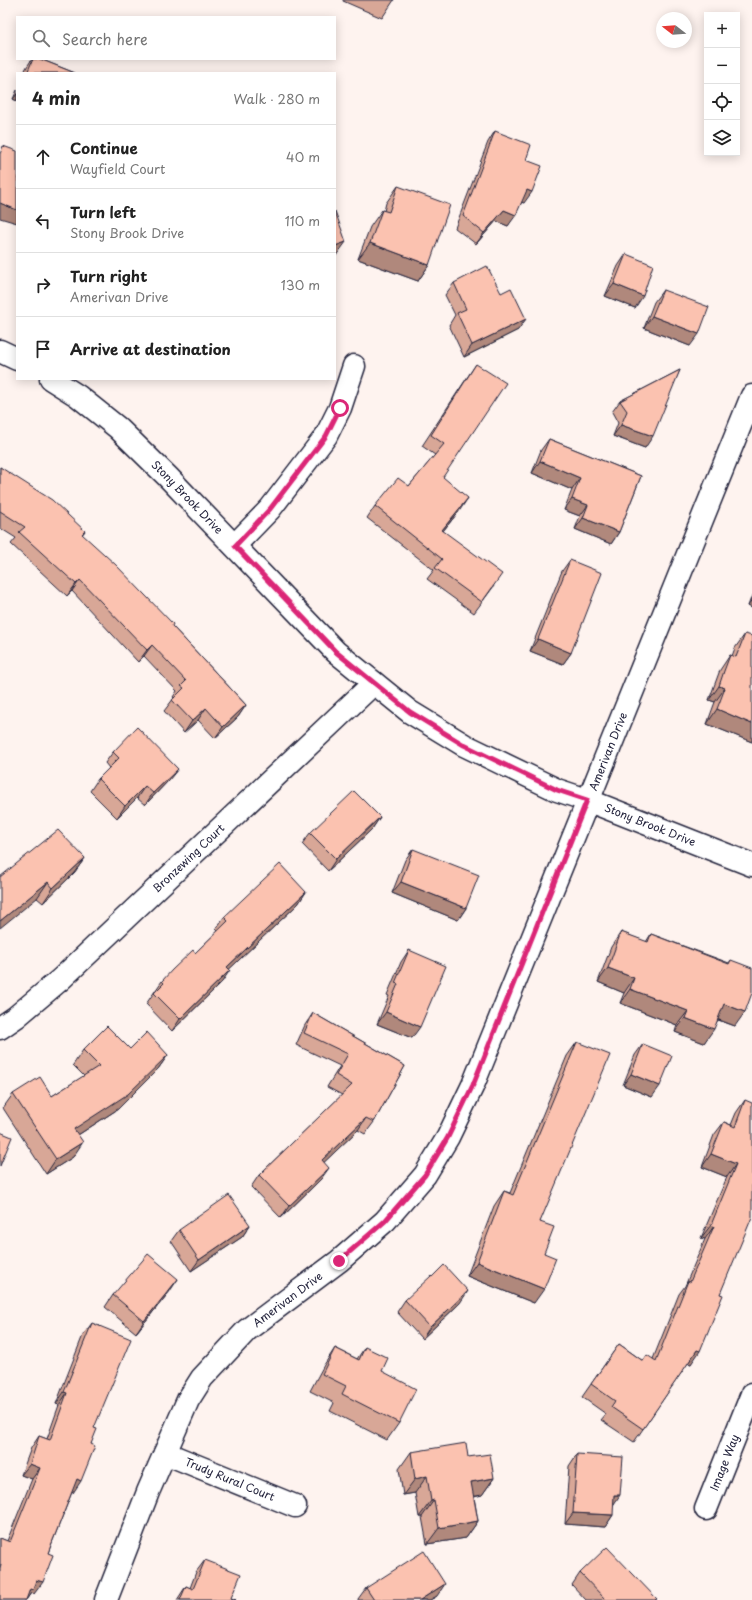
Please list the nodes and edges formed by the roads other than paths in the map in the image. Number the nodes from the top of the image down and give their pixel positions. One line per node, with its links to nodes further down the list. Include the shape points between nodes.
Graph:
1 (0, 351): 2 (street)
2 (16, 358)
3 (354, 366): 6 (street, via 340,408 326,436 270,509)
4 (53, 380): 6 (street, Stony Brook Drive, via 78,396 118,428)
5 (752, 396): 8 (street, Amerivan Drive)
6 (235, 546): 7 (street, Stony Brook Drive, via 336,652)
7 (374, 683): 8 (street, Stony Brook Drive, via 410,712 464,745 557,790); 10 (street, Bronzewing Court, via 61,980)
8 (587, 800): 9 (street, Stony Brook Drive); 12 (street, Amerivan Drive, via 473,1085 448,1137 425,1175 385,1221 339,1261 247,1330 202,1378 188,1400)
9 (752, 865)
10 (0, 1028)
11 (752, 1394): 14 (street, Image Way)
12 (165, 1453): 13 (street, Trudy Rural Court); 15 (street, Amerivan Drive)
13 (295, 1506)
14 (706, 1509)
15 (106, 1600)

